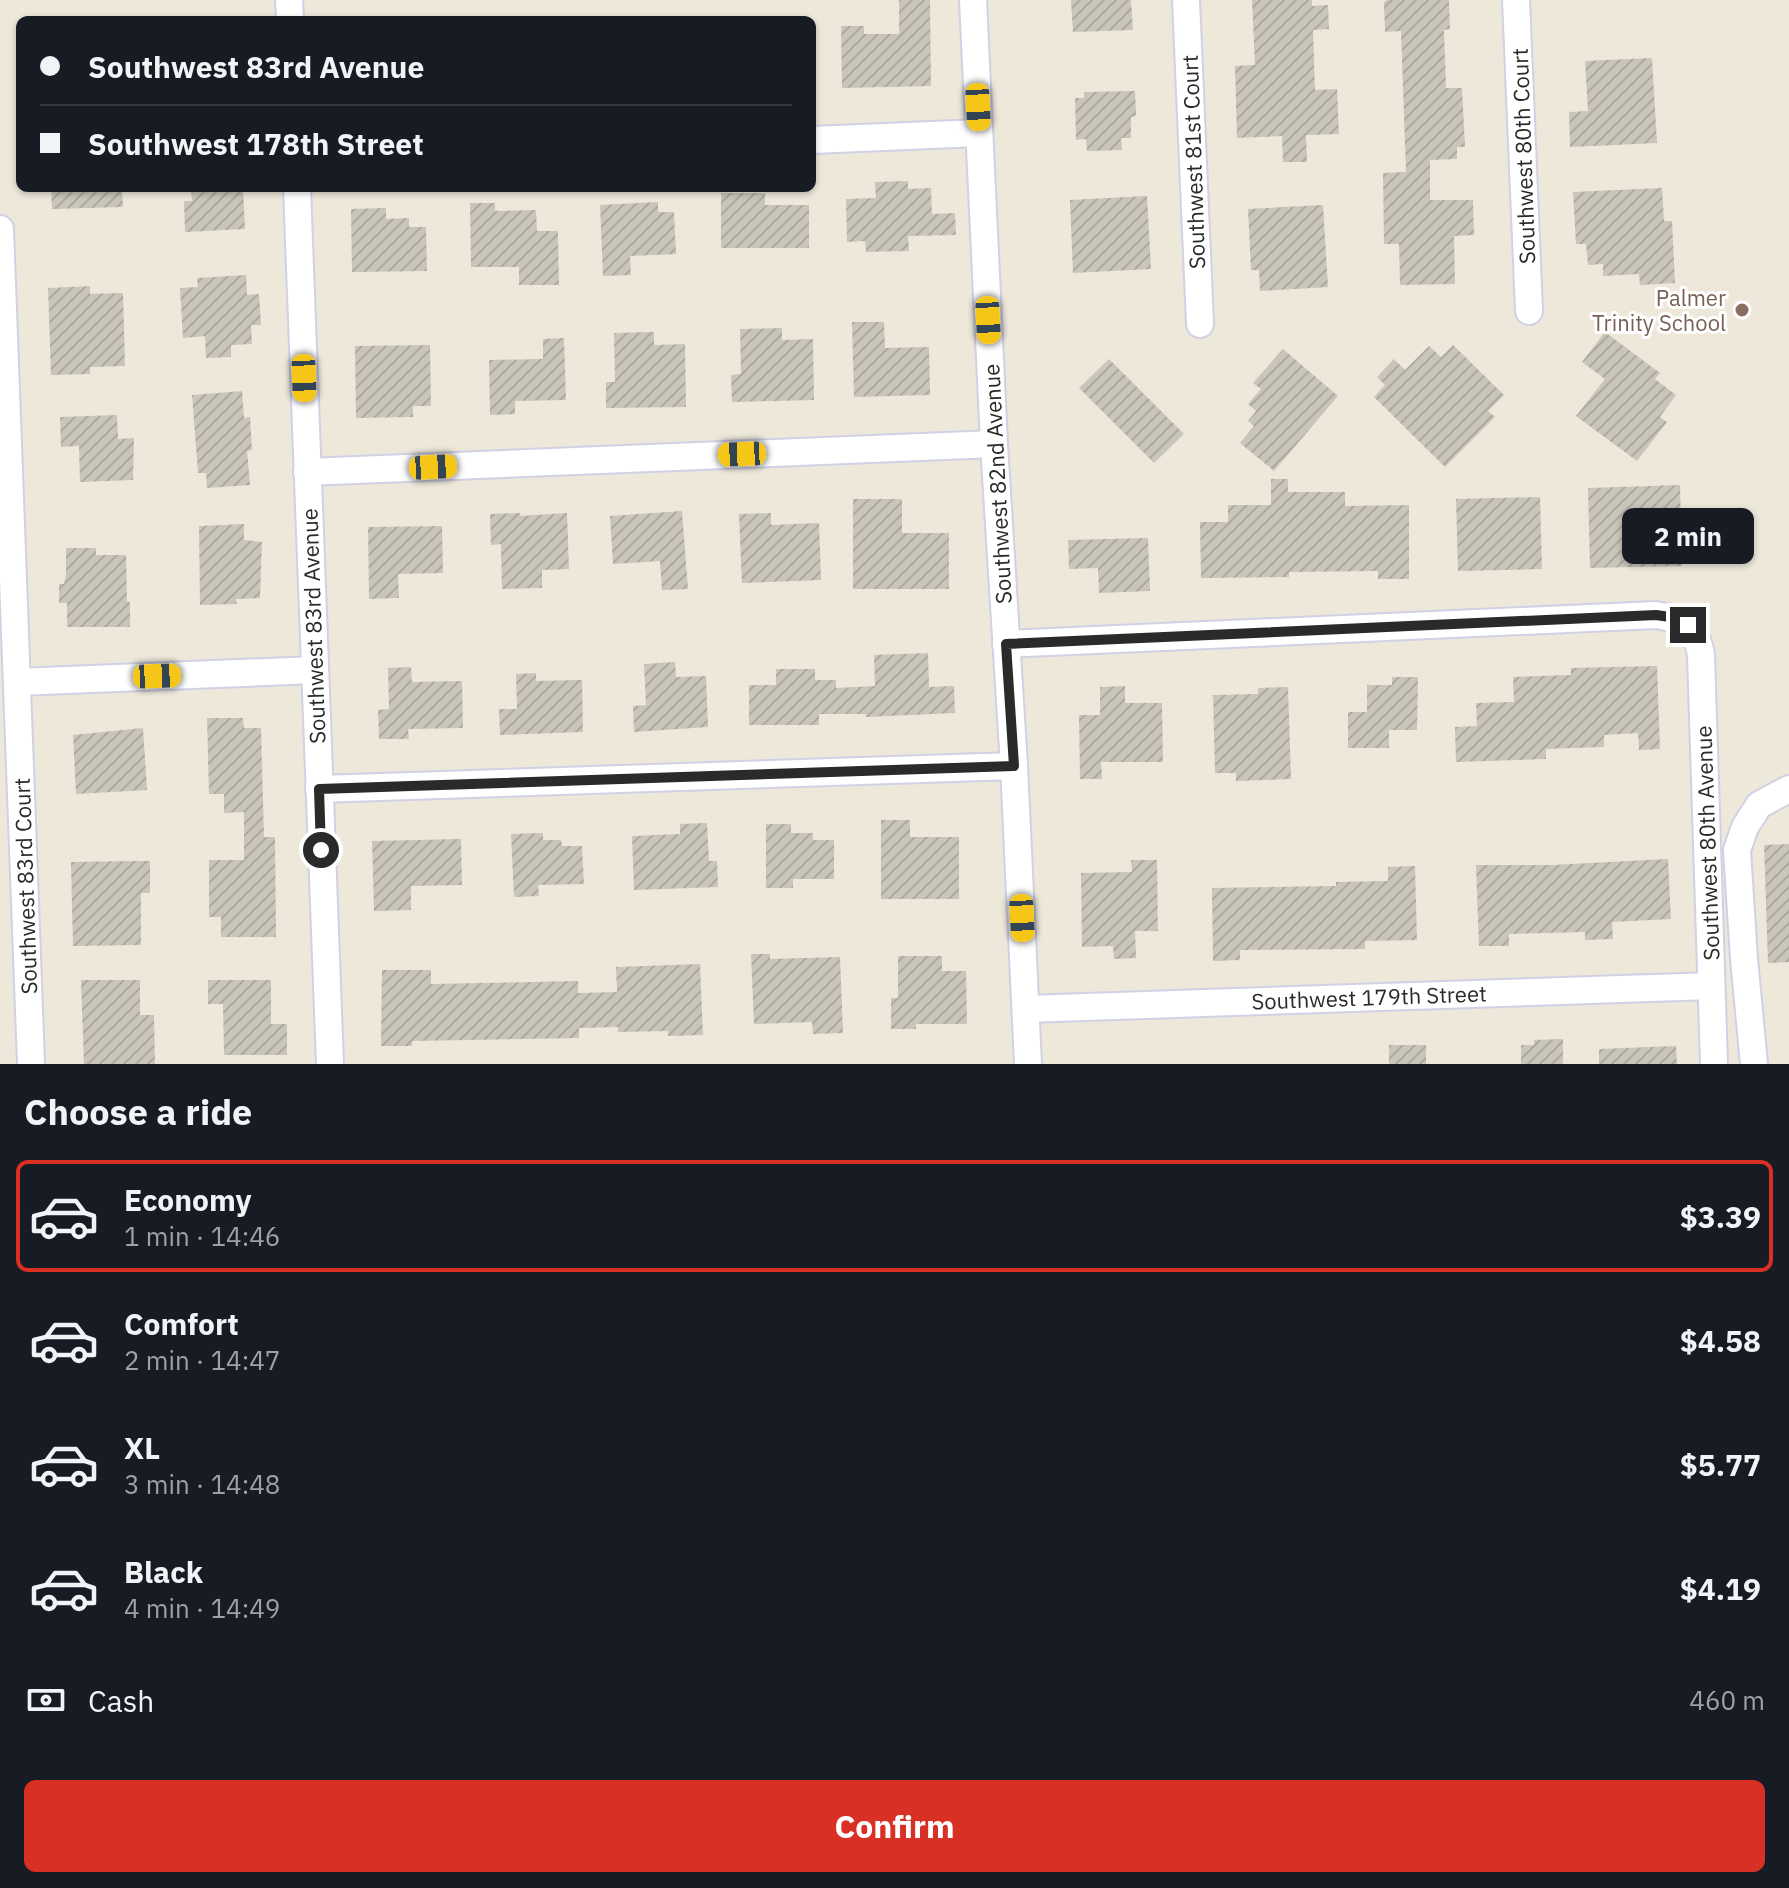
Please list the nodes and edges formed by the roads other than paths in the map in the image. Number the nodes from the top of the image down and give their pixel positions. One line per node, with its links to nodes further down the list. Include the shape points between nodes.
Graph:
1 (973, 0): 4 (street, Southwest 82nd Avenue)
2 (1186, 0): 9 (street, Southwest 81st Court)
3 (1516, 0): 8 (street, Southwest 80th Court)
4 (979, 133): 5 (street); 10 (street, Southwest 82nd Avenue)
5 (816, 140)
6 (297, 192): 11 (street, Southwest 83rd Avenue)
7 (0, 229): 14 (street, Southwest 83rd Court)
8 (1529, 311)
9 (1200, 324)
10 (994, 444): 11 (street); 12 (street, Southwest 82nd Avenue)
11 (307, 472): 13 (street, Southwest 83rd Avenue)
12 (1006, 644): 15 (street, Southwest 82nd Avenue); 18 (street, Southwest 80th Avenue, via 1656,615 1688,625 1701,655)
13 (315, 670): 14 (street); 16 (street, Southwest 83rd Avenue)
14 (17, 682): 20 (street, Southwest 83rd Court)
15 (1014, 766): 16 (street); 19 (street, Southwest 82nd Avenue)
16 (319, 789): 21 (street, Southwest 83rd Avenue)
17 (1789, 789): 24 (street, via 1759,805 1737,850)
18 (1711, 986): 19 (street, Southwest 179th Street); 23 (street, Southwest 80th Avenue)
19 (1026, 1009): 22 (street, Southwest 82nd Avenue)
20 (31, 1064)
21 (330, 1064)
22 (1028, 1064)
23 (1714, 1064)
24 (1754, 1064)

